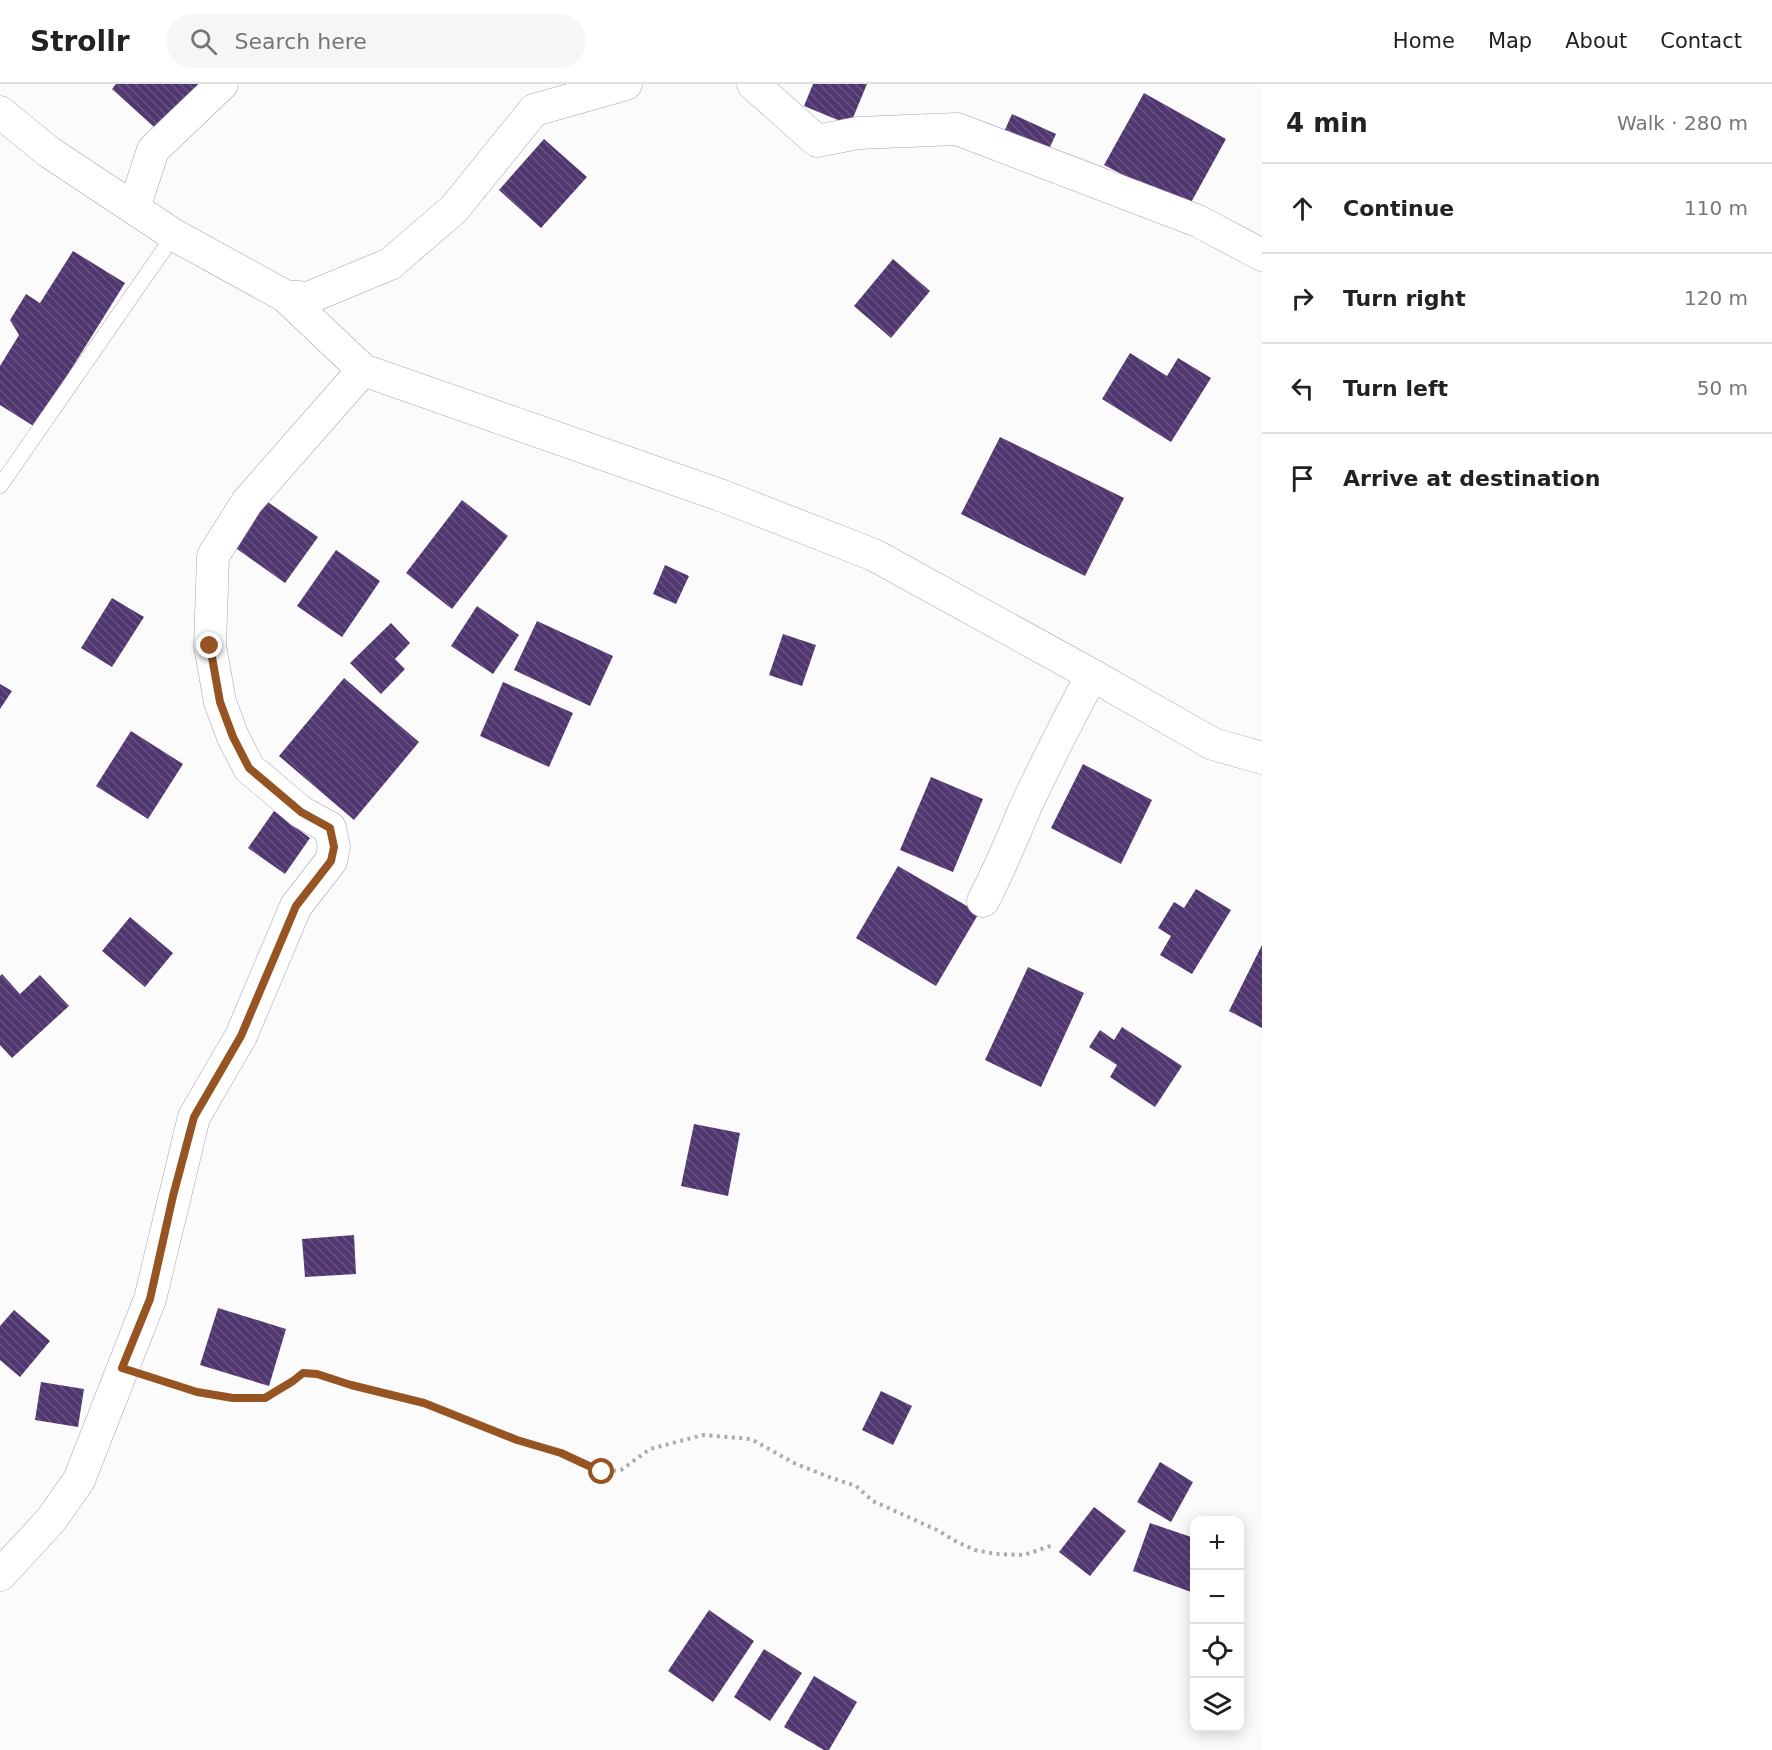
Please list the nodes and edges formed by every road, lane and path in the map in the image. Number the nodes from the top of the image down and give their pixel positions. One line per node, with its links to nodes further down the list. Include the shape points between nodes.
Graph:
1 (222, 84): 5 (street, via 153,150)
2 (626, 84): 8 (street, via 534,110 454,209 390,264 308,298)
3 (753, 84): 7 (street, via 817,141 858,133 957,129 1198,221)
4 (0, 112): 5 (street, via 49,152)
5 (134, 208): 6 (street)
6 (174, 235): 8 (street); 10 (lane)
7 (1262, 255)
8 (285, 296): 9 (street)
9 (363, 370): 11 (street, via 720,495 874,555); 14 (street, via 247,502 213,556 210,646 220,702 233,737 249,768 301,812 330,828 334,847 331,861 296,906 241,1036 194,1117 150,1299)
10 (0, 486)
11 (1092, 675): 12 (street, via 1213,744); 13 (street, via 1058,738)
12 (1262, 758)
13 (983, 901)
14 (122, 1368): 15 (path, via 197,1392 233,1398 265,1398 303,1373 317,1374 424,1403 602,1472 621,1470 650,1449 703,1435 751,1439 794,1463 856,1486 873,1500 975,1550 1024,1555); 16 (street, via 79,1480 51,1520)
15 (1053, 1545)
16 (0, 1575)

